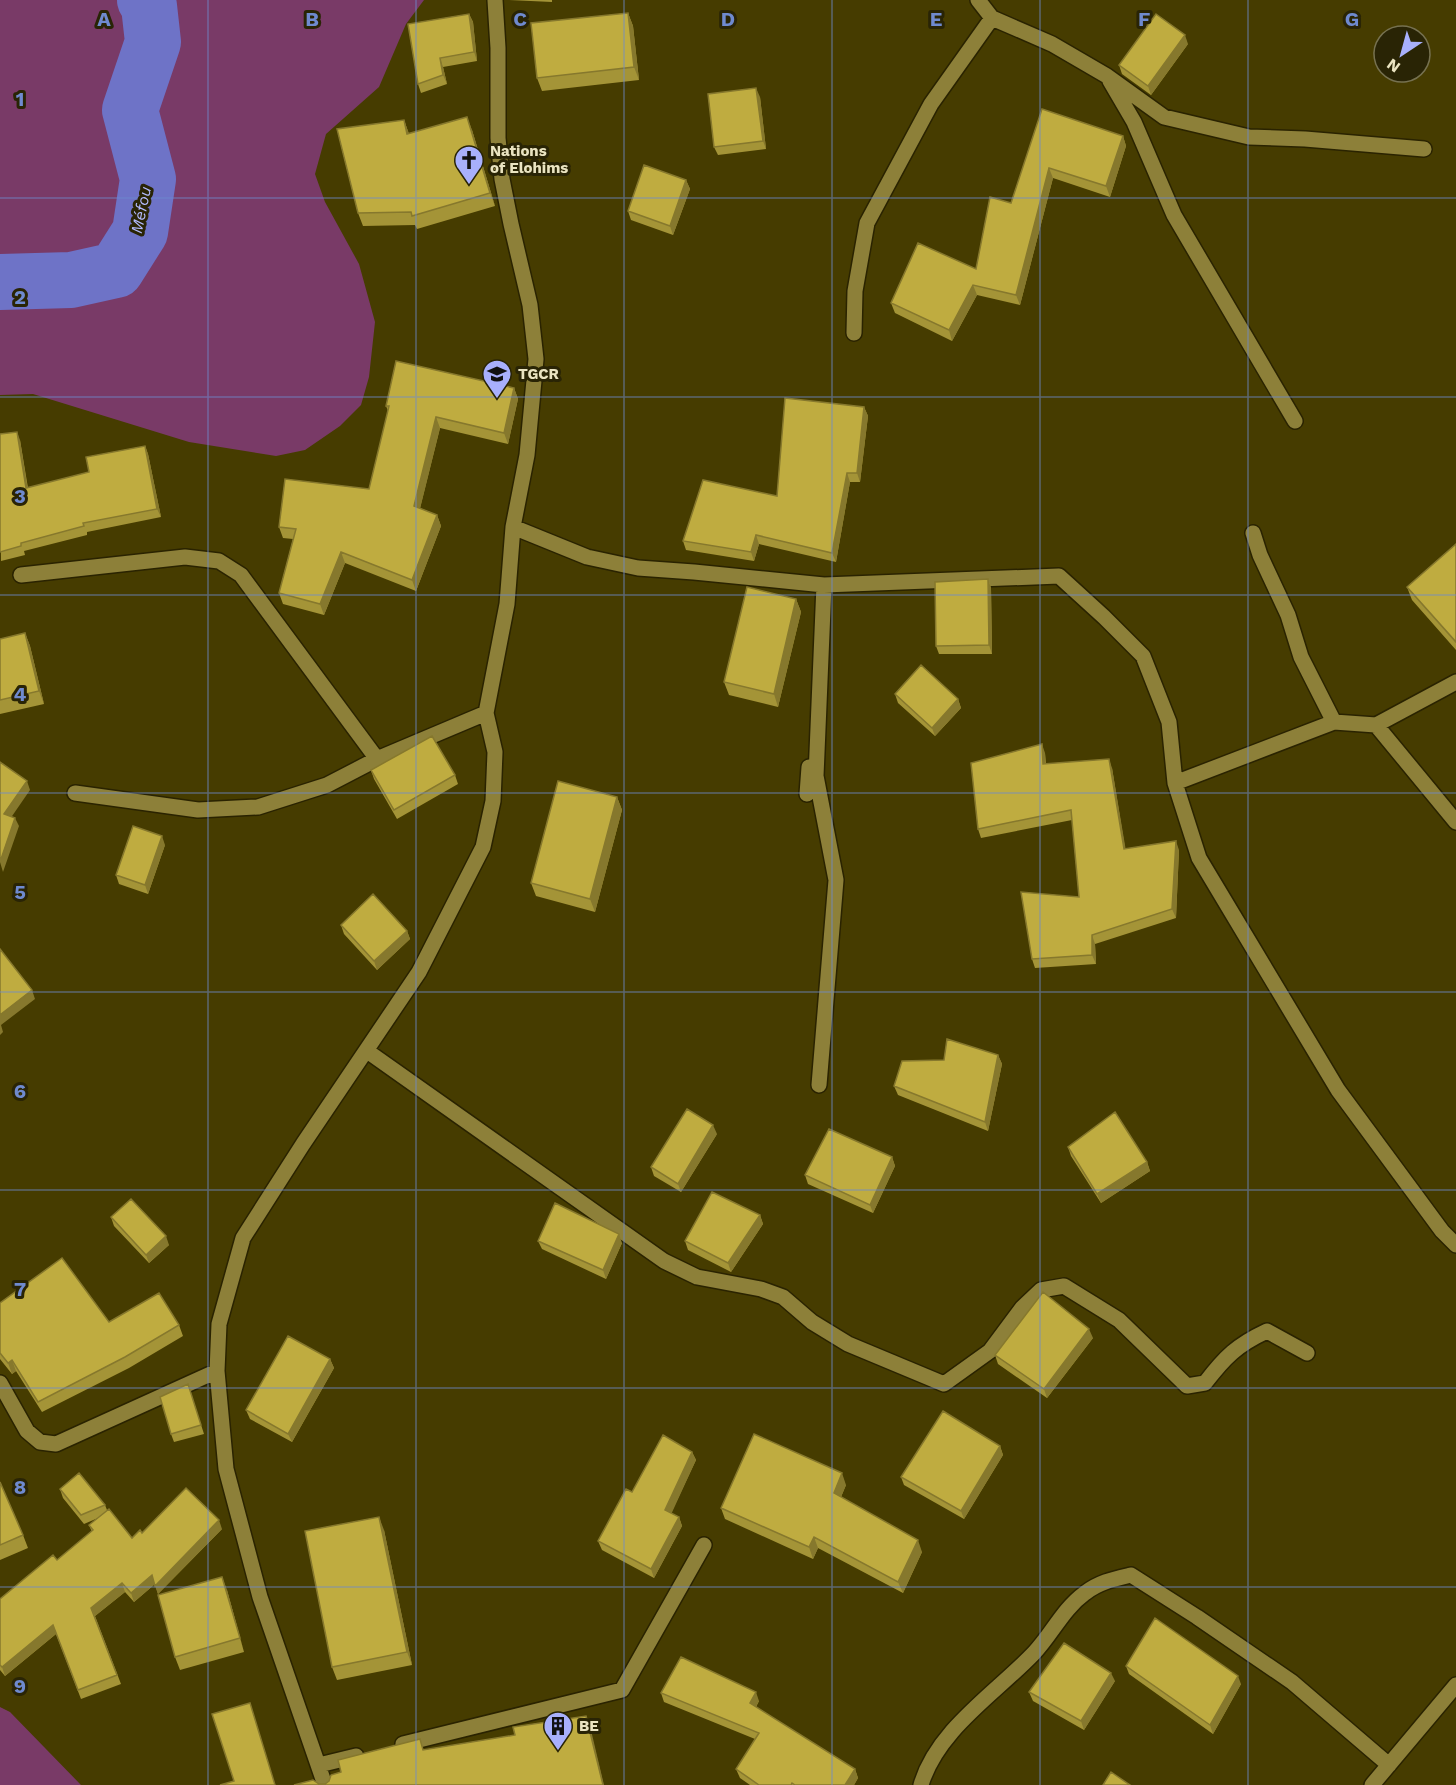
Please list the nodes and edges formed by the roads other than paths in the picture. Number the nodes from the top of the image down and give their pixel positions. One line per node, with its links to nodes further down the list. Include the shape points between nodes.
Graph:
1 (495, 0): 8 (street, via 502,179 531,304 536,359 527,455)
2 (978, 0): 3 (street)
3 (992, 18): 4 (street, via 1052,44); 6 (street, via 930,104 867,223 855,291)
4 (1107, 76): 5 (street, via 1174,120 1249,137); 7 (street, via 1134,122 1174,215)
5 (1424, 149)
6 (854, 333)
7 (1295, 421)
8 (513, 527): 11 (street, via 587,556 638,568); 13 (street, via 507,604)
9 (1253, 533): 14 (street, via 1288,615 1301,657)
10 (21, 575): 16 (street, via 185,557 219,561 241,575)
11 (824, 585): 17 (street, via 1059,576 1143,656 1169,722); 19 (street); 22 (street, via 816,776 836,880)
12 (1456, 682): 15 (street)
13 (486, 713): 16 (street); 21 (street, via 495,752 493,801 483,848 419,972)
14 (1334, 722): 15 (street); 17 (street)
15 (1376, 725): 20 (street)
16 (377, 759): 18 (street, via 327,785 258,807 198,810)
17 (1175, 783): 23 (street, via 1199,858 1281,998 1338,1090)
18 (75, 793)
19 (807, 794)
20 (1456, 822)
21 (367, 1051): 24 (street, via 664,1261 697,1277 761,1288 783,1297 812,1322 848,1344 944,1384 990,1351 1022,1308 1041,1290 1064,1286 1119,1320 1187,1386 1205,1383 1243,1342 1267,1330); 25 (street, via 243,1238 219,1324)
22 (819, 1085)
23 (1456, 1245)
24 (1307, 1353)
25 (217, 1371): 26 (street, via 56,1444 40,1442 27,1431); 31 (street, via 226,1469 260,1597)
26 (0, 1383)
27 (704, 1545): 29 (street, via 622,1690)
28 (1456, 1685): 32 (street)
29 (389, 1748)
30 (366, 1754): 31 (street)
31 (319, 1765): 33 (street)
32 (1389, 1765): 34 (street, via 1292,1682 1131,1575 1101,1582 1068,1609 1034,1652 944,1741); 35 (street)
33 (325, 1785)
34 (921, 1785)
35 (1372, 1785)

